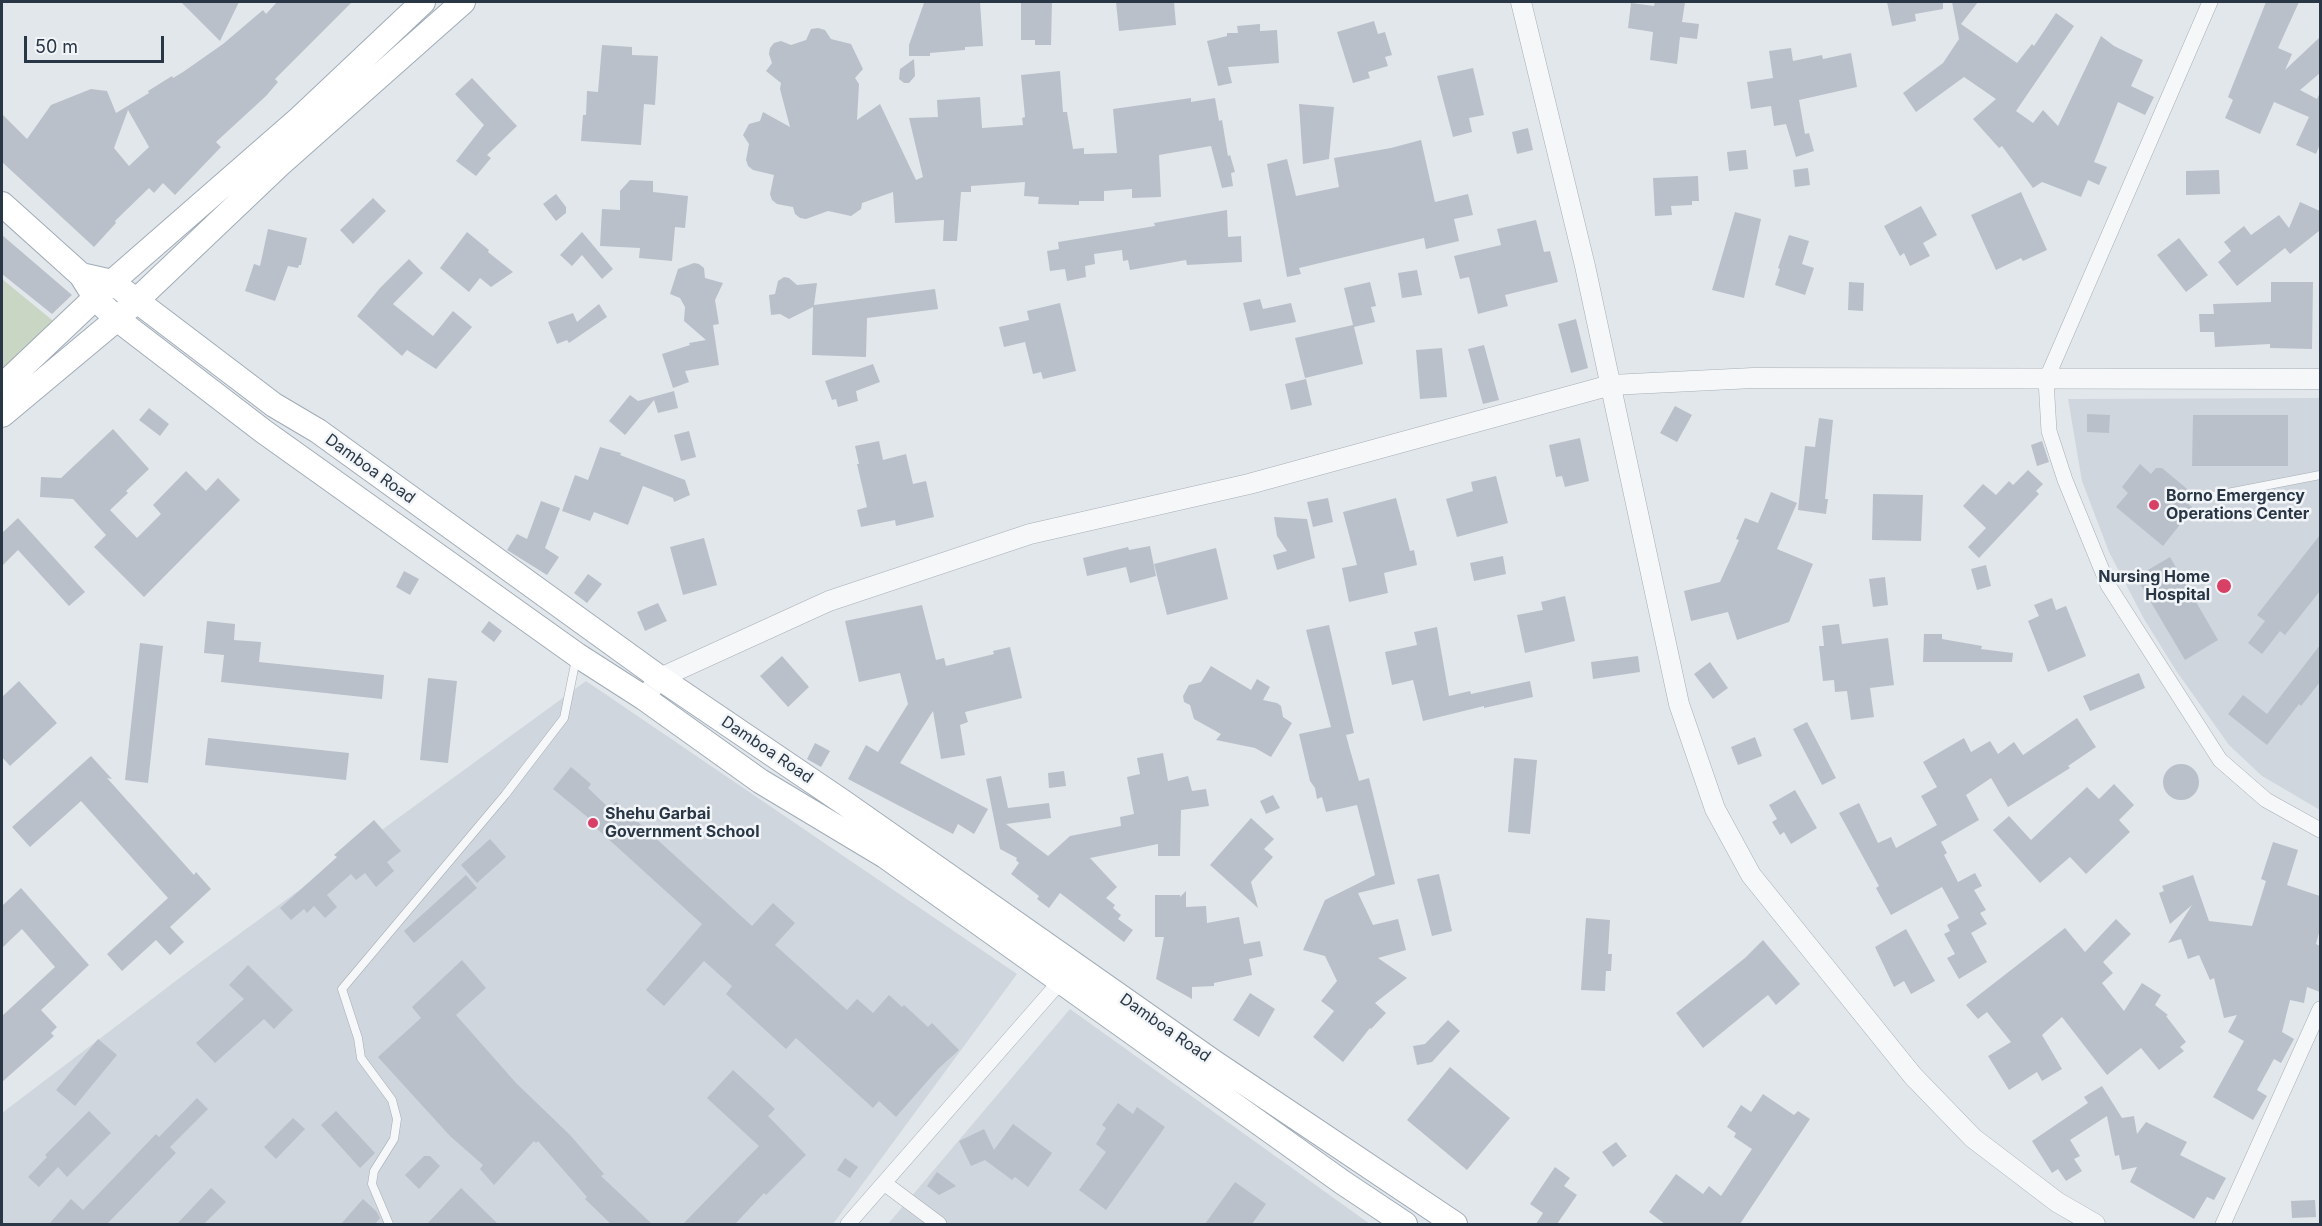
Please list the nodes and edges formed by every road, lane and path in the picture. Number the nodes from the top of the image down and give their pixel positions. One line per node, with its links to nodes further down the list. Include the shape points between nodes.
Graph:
1 (423, 2): 6 (main road, via 300,118)
2 (463, 2): 7 (main road)
3 (1521, 2): 12 (street)
4 (2210, 2): 10 (street)
5 (2, 204): 6 (main road, Damboa Road)
6 (104, 291): 7 (main road, Damboa Road); 8 (main road, Damboa Road); 11 (main road)
7 (135, 300): 8 (main road); 17 (main road, Damboa Road, via 274,405 318,431)
8 (117, 319): 13 (main road); 16 (main road, Damboa Road, via 264,431)
9 (2320, 379): 10 (street)
10 (2046, 380): 12 (street, via 1753,378); 19 (street, via 2049,431 2108,585 2220,759 2266,800)
11 (2, 386)
12 (1611, 386): 17 (street, via 1249,484 1030,534 829,601); 28 (street, via 1679,704 1715,809 1751,875 1913,1076 1973,1138 2057,1202)
13 (2, 415)
14 (2320, 475): 15 (lane)
15 (2212, 496)
16 (577, 655): 18 (main road, Damboa Road); 23 (lane, via 564,718 505,795 342,988 361,1058 392,1100 397,1119 394,1139 374,1171 372,1184)
17 (660, 678): 18 (street); 20 (main road, Damboa Road, via 843,802)
18 (644, 698): 20 (main road, Damboa Road, via 759,781 885,856)
19 (2320, 830)
20 (1067, 973): 22 (street); 26 (main road, Damboa Road, via 1322,1168); 27 (main road, Damboa Road)
21 (2320, 1009): 29 (street)
22 (884, 1183): 24 (street); 25 (street)
23 (388, 1224)
24 (849, 1224)
25 (939, 1224)
26 (1405, 1224)
27 (1455, 1224)
28 (2094, 1224)
29 (2223, 1224)

